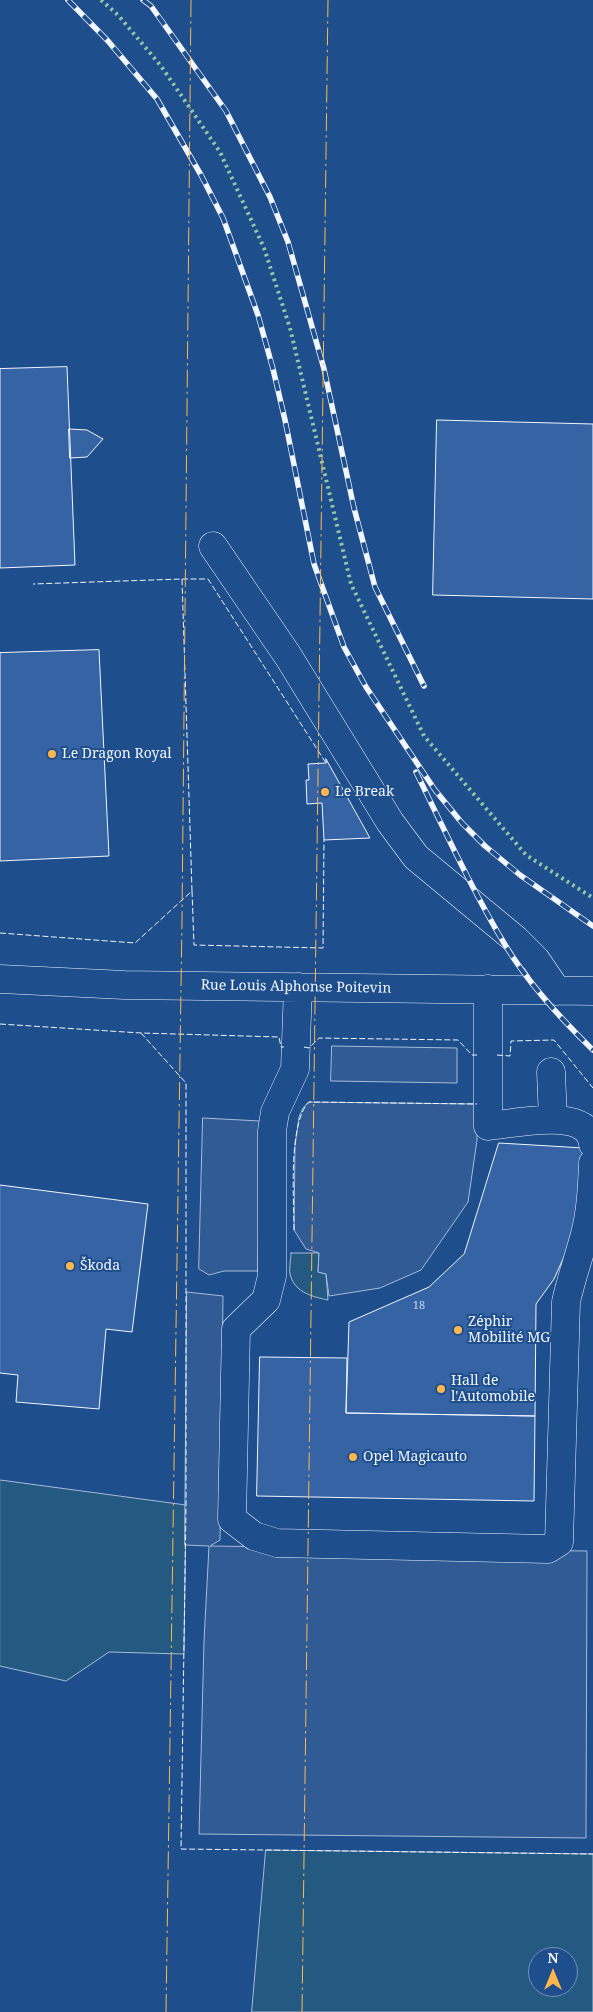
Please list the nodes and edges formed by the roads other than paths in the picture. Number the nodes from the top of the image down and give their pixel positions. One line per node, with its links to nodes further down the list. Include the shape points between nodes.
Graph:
1 (213, 546): 5 (street, via 288,656 390,822 416,857 515,939 536,960)
2 (0, 980): 3 (street, Rue Louis Alphonse Poitevin)
3 (298, 987): 4 (street, Rue Louis Alphonse Poitevin); 10 (street, via 295,1069 275,1112 272,1131 272,1276 266,1300 236,1329 232,1519 254,1536 277,1543 531,1549 548,1549 559,1542 566,1302 586,1233)
4 (488, 989): 5 (street, Rue Louis Alphonse Poitevin); 8 (street, via 488,1126)
5 (557, 991): 6 (street, Rue Louis Alphonse Poitevin)
6 (593, 991)
7 (550, 1072): 8 (street)
8 (553, 1119): 9 (street, via 582,1125 592,1136)
9 (593, 1144)
10 (593, 1163)

